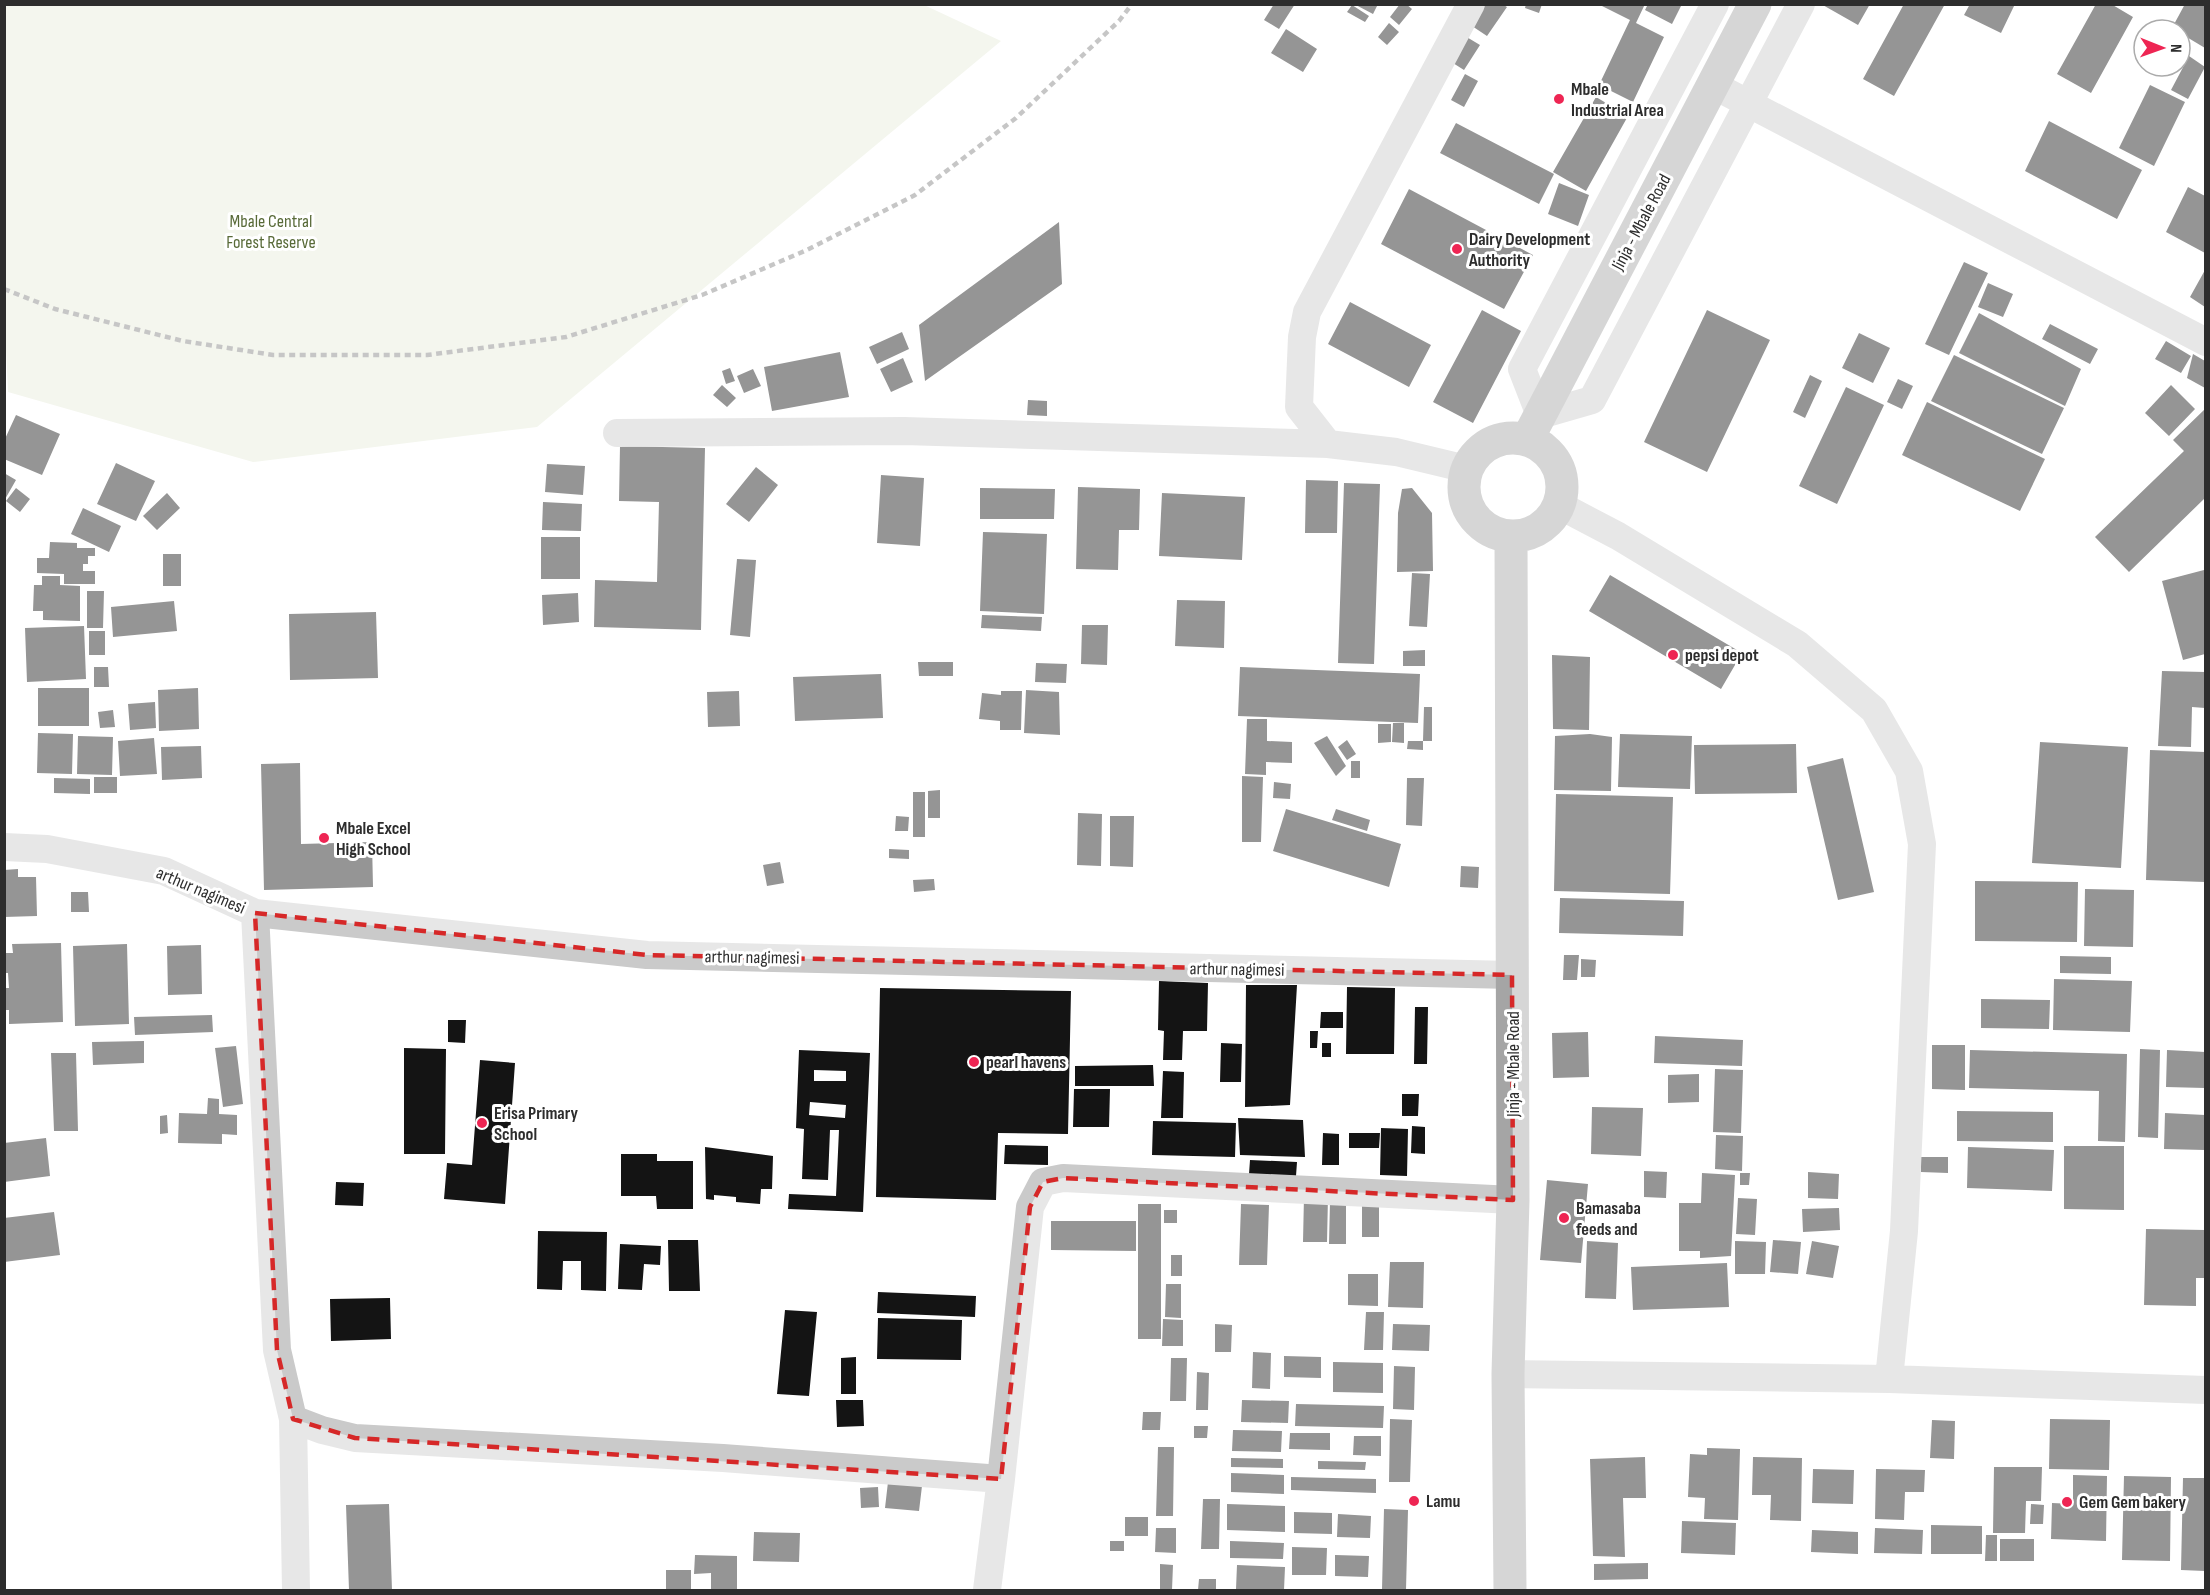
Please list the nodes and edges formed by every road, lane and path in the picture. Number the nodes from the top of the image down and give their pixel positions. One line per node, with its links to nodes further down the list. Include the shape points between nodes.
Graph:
1 (1471, 4): 10 (street, via 1307,312 1299,407)
2 (1715, 4): 8 (street, via 1522,369)
3 (1755, 4): 5 (main road, Jinja - Mbale Road)
4 (1801, 4): 6 (street)
5 (1713, 85): 6 (street); 8 (main road, Jinja - Mbale Road)
6 (1749, 104): 7 (street); 8 (street, via 1592,400)
7 (2205, 342)
8 (1533, 427): 11 (main road, via 1516,438 1500,439 1486,446 1474,456); 12 (main road, via 1561,474)
9 (617, 433): 10 (street, via 904,431)
10 (1328, 444): 11 (street, via 1396,452)
11 (1467, 470): 13 (main road, via 1464,485 1472,514 1496,533)
12 (1559, 505): 13 (main road, via 1540,529); 19 (street, via 1797,644 1874,710 1909,771 1922,844 1904,1231)
13 (1510, 537): 16 (main road, Jinja - Mbale Road)
14 (4, 847): 15 (street, arthur nagimesi, via 47,849 165,871)
15 (255, 913): 16 (street, arthur nagimesi, via 647,955); 21 (street, via 278,1350)
16 (1512, 975): 17 (main road, Jinja - Mbale Road)
17 (1514, 1200): 18 (main road, Jinja - Mbale Road); 22 (street, via 1063,1178 1042,1182 1030,1207)
18 (1508, 1374): 19 (street); 25 (main road, Jinja - Mbale Road)
19 (1889, 1379): 20 (street)
20 (2205, 1390)
21 (293, 1419): 22 (street, via 355,1438 723,1458); 23 (street)
22 (1001, 1479): 24 (street)
23 (296, 1590)
24 (987, 1590)
25 (1510, 1590)

